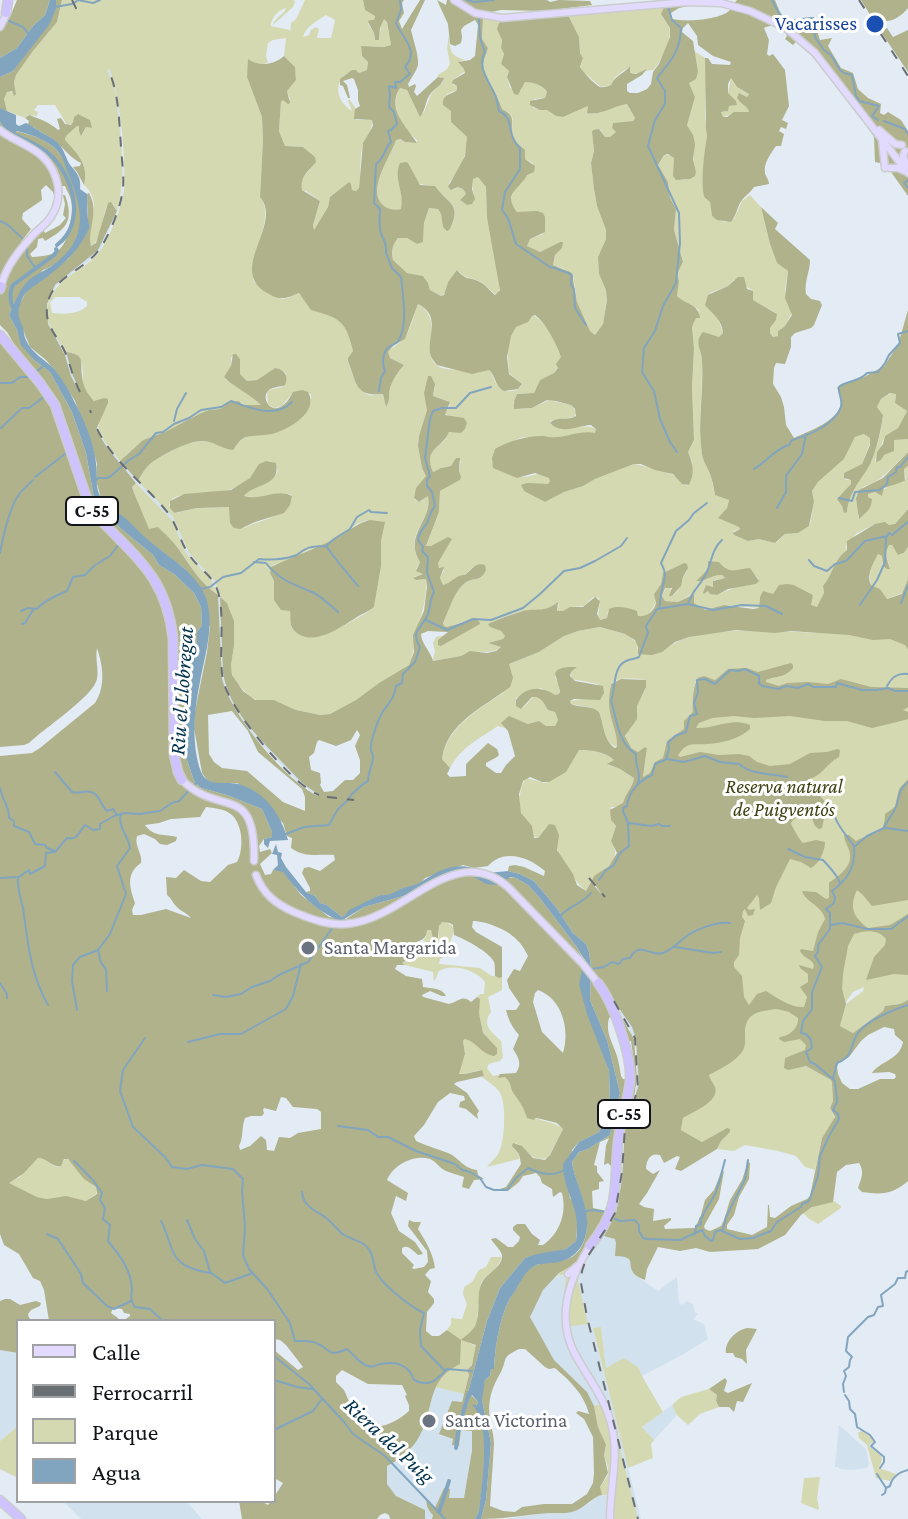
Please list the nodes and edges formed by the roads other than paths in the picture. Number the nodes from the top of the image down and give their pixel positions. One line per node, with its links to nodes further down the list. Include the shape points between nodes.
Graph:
1 (455, 0): 2 (main road, via 476,12 502,16); 7 (main road, via 475,13 502,18 721,3 768,18 813,50 820,66)
2 (689, 0)
3 (704, 0): 7 (main road, via 768,17 829,59)
4 (10, 1): 5 (highway)
5 (6, 13): 6 (main road)
6 (0, 26)
7 (834, 74): 8 (main road)
8 (873, 126): 10 (main road); 10 (main road, via 903,148); 10 (main road, via 887,168)
9 (0, 131): 11 (main road, via 46,160 58,190 53,214 11,263)
10 (908, 171)
11 (0, 287)
12 (5, 341): 13 (highway, C-55, via 52,402 90,508 158,587 172,635); 13 (highway, C-55, via 55,405 93,509 145,565 164,598 173,638)
13 (172, 728): 14 (highway, C-55, via 174,761)
14 (183, 781): 15 (main road, C-55, via 247,816 254,832)
15 (254, 861)
16 (256, 875): 17 (main road, C-55, via 272,900 303,916 353,923 382,914 448,876 486,873 508,887)
17 (598, 982): 18 (highway, C-55, via 615,1019 629,1072 613,1201); 18 (highway, C-55, via 617,1021 630,1078 618,1137 613,1204)
18 (590, 1246): 19 (main road, C-55)
19 (580, 1264): 20 (main road); 23 (main road, C-55, via 567,1297 565,1326 611,1422 615,1454)
20 (568, 1274)
21 (0, 1502): 22 (highway)
22 (18, 1519)
23 (610, 1519)

